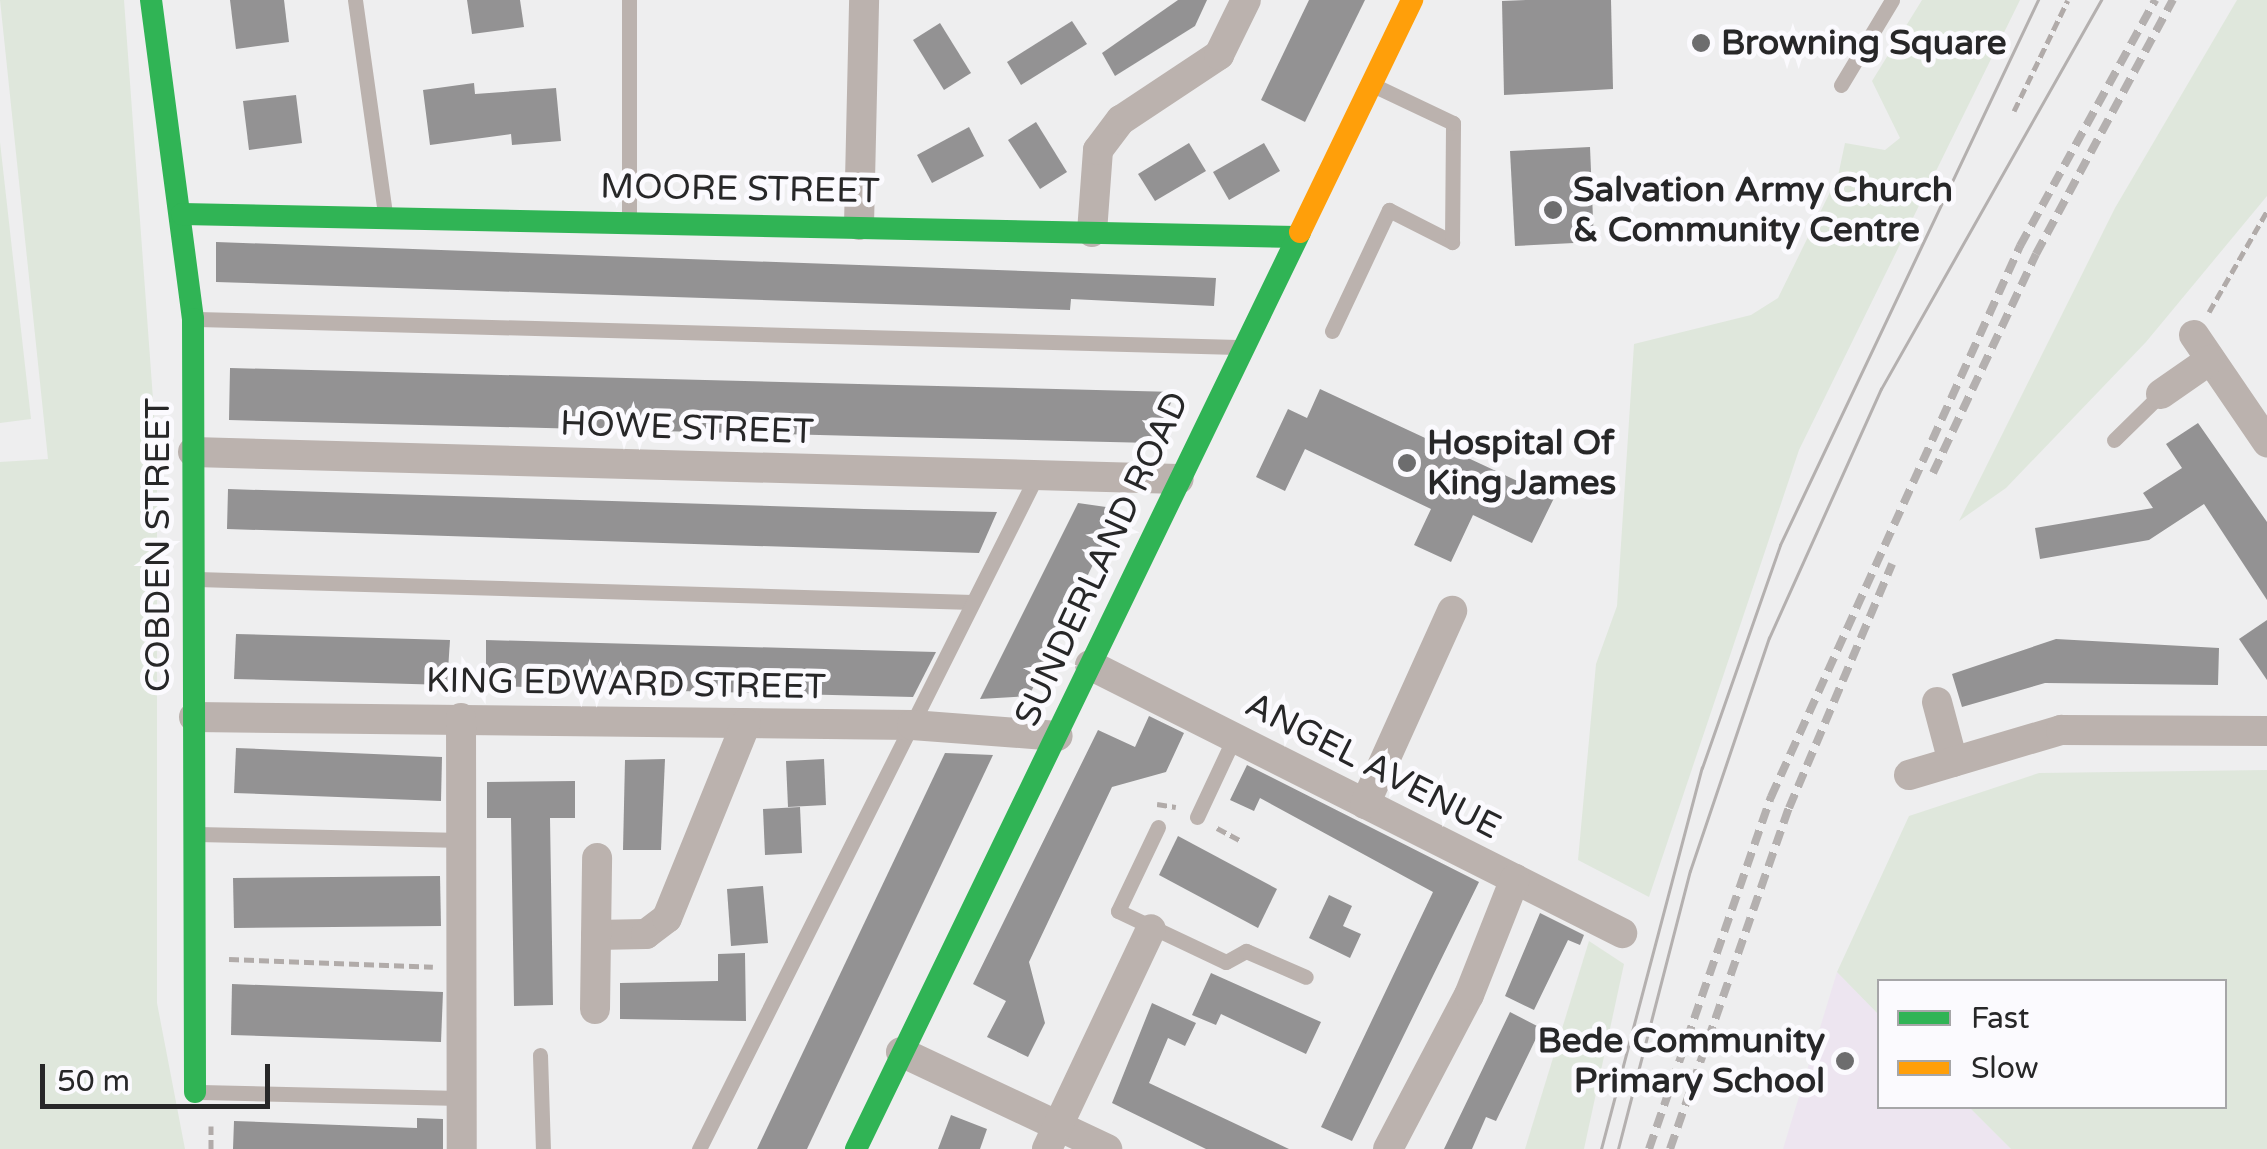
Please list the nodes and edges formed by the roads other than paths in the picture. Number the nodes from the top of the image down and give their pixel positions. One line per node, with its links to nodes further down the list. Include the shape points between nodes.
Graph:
1 (150, 0): 10 (street, COBDEN STREET)
2 (354, 0): 11 (lane)
3 (629, 0): 12 (lane)
4 (864, 0): 13 (street)
5 (1246, 0): 14 (street, via 1219,55 1121,120 1098,150)
6 (1412, 0): 8 (street, SUNDERLAND ROAD)
7 (1892, 0): 9 (lane)
8 (1372, 85): 15 (street, SUNDERLAND ROAD); 17 (lane, via 1453,123 1452,242 1389,210)
9 (1841, 85)
10 (182, 214): 11 (street, MOORE STREET); 16 (street, COBDEN STREET)
11 (386, 218): 12 (street, MOORE STREET)
12 (628, 223): 13 (street, MOORE STREET)
13 (859, 225): 14 (street, MOORE STREET)
14 (1092, 232): 15 (street, MOORE STREET)
15 (1297, 237): 18 (street, SUNDERLAND ROAD)
16 (192, 319): 18 (lane); 22 (street, COBDEN STREET)
17 (1332, 331)
18 (1242, 347): 24 (street, SUNDERLAND ROAD)
19 (2161, 394): 20 (lane); 21 (street, via 2202,348)
20 (2114, 440)
21 (2267, 442)
22 (193, 452): 23 (street, HOWE STREET); 25 (street, COBDEN STREET)
23 (1037, 476): 24 (street, HOWE STREET); 26 (lane)
24 (1178, 478): 28 (street, SUNDERLAND ROAD)
25 (193, 578): 26 (lane); 30 (street, COBDEN STREET)
26 (973, 602): 33 (lane)
27 (1452, 611): 39 (street)
28 (1090, 665): 35 (street, SUNDERLAND ROAD); 36 (street, ANGEL AVENUE)
29 (1936, 702): 37 (street)
30 (194, 717): 31 (street, KING EDWARD STREET); 42 (street, COBDEN STREET)
31 (461, 718): 32 (street, KING EDWARD STREET); 43 (street)
32 (746, 723): 33 (street, KING EDWARD STREET); 48 (street, via 667,918 646,934)
33 (912, 725): 35 (street, KING EDWARD STREET); 58 (lane)
34 (2267, 731): 37 (street, via 2061,730)
35 (1058, 736): 51 (street, SUNDERLAND ROAD)
36 (1234, 738): 39 (street, ANGEL AVENUE); 40 (lane)
37 (1954, 762): 38 (street)
38 (1909, 775)
39 (1366, 804): 45 (street, ANGEL AVENUE)
40 (1197, 818)
41 (1158, 828): 46 (lane, via 1118,911)
42 (194, 834): 43 (lane); 53 (street, COBDEN STREET)
43 (462, 840): 54 (street)
44 (596, 858): 48 (street)
45 (1515, 879): 47 (street, ANGEL AVENUE); 61 (street, via 1470,995)
46 (1151, 929): 49 (lane, via 1226,962 1246,952); 55 (street)
47 (1622, 933)
48 (596, 935): 50 (street)
49 (1306, 977)
50 (595, 1009)
51 (900, 1052): 55 (street); 59 (street, SUNDERLAND ROAD)
52 (540, 1055): 57 (lane)
53 (195, 1092): 54 (lane)
54 (460, 1098): 56 (street)
55 (1052, 1138): 60 (street)
56 (462, 1149)
57 (543, 1149)
58 (699, 1149)
59 (856, 1149)
60 (1107, 1149)
61 (1388, 1149)

